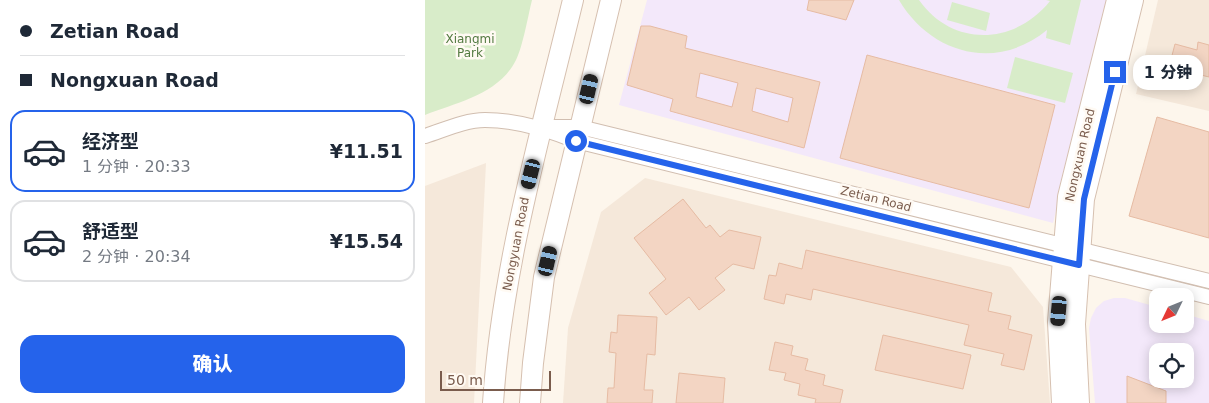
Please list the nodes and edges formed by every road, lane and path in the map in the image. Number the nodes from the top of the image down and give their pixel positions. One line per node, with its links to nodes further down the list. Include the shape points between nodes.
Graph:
1 (573, 0): 5 (main road, Nongyuan Road)
2 (611, 0): 6 (main road)
3 (1117, 0): 8 (main road, Nongxuan Road, via 1069,197)
4 (1133, 0): 8 (main road, Nongxuan Road)
5 (542, 128): 6 (street, Zetian Road); 7 (street, Zetian Road, via 484,120); 11 (main road, Nongyuan Road, via 506,291)
6 (578, 134): 8 (street, Zetian Road); 12 (main road, via 544,278)
7 (425, 136)
8 (1072, 255): 9 (street, Zetian Road); 10 (street, Zetian Road); 13 (main road, Nongxuan Road, via 1058,322); 14 (main road, Nongxuan Road)
9 (1209, 281)
10 (1209, 297)
11 (493, 403)
12 (530, 403)
13 (1062, 403)
14 (1079, 403)

